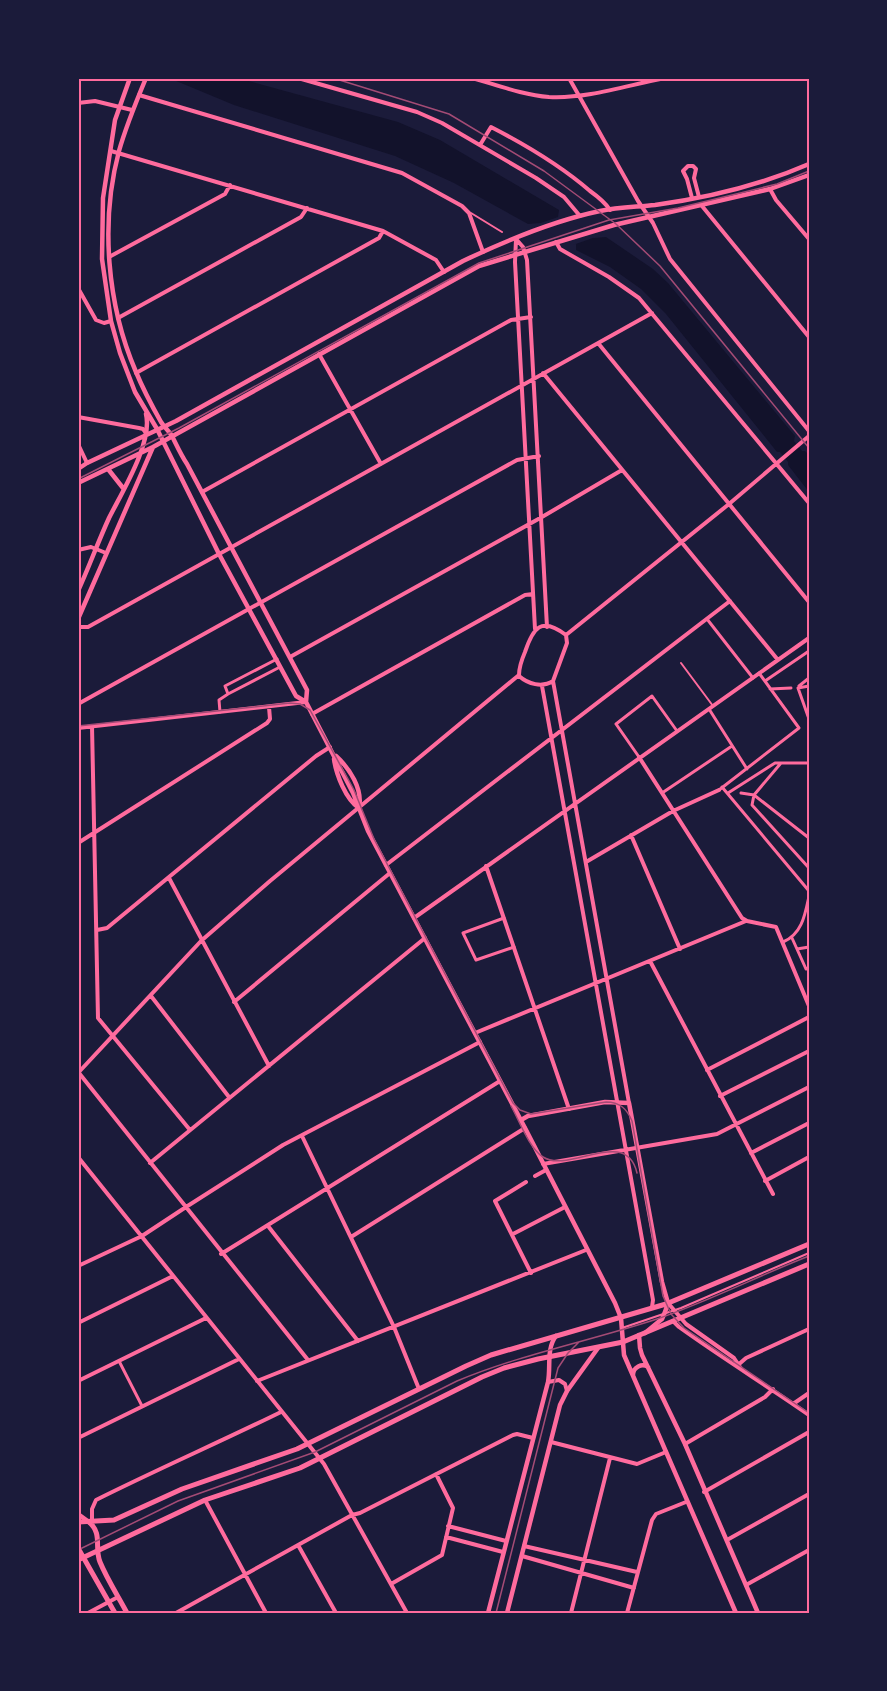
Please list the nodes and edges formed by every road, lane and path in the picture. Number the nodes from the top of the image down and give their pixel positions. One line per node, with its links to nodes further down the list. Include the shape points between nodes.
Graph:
1 (130, 78): 10 (street)
2 (146, 78): 7 (street)
3 (298, 78): 12 (street, via 417,112)
4 (472, 78): 8 (street, via 537,96)
5 (569, 78): 8 (street)
6 (665, 78): 8 (street)
7 (139, 95): 11 (street); 25 (street, via 402,173)
8 (579, 95): 21 (street)
9 (78, 104): 10 (street, via 95,101)
10 (119, 107): 11 (street); 13 (street)
11 (132, 110): 14 (street)
12 (480, 145): 24 (street, via 491,127 563,170); 27 (street, via 564,197)
13 (111, 151): 14 (street); 43 (street, via 101,227)
14 (118, 153): 17 (street); 36 (street, via 111,199)
15 (809, 164): 19 (street, via 767,180)
16 (809, 175): 18 (street)
17 (230, 185): 23 (street); 36 (street, via 225,194)
18 (770, 189): 22 (street); 31 (street)
19 (699, 197): 20 (street); 20 (street, via 696,169 688,166 683,174)
20 (692, 198): 21 (street)
21 (642, 206): 24 (street); 26 (street)
22 (702, 206): 26 (street); 44 (street)
23 (307, 208): 28 (street); 41 (street, via 302,217)
24 (610, 210): 27 (street)
25 (470, 213): 29 (lane); 33 (street)
26 (649, 216): 32 (street); 56 (street, via 680,273)
27 (580, 217): 30 (street)
28 (383, 231): 37 (street, via 436,260); 47 (street, via 379,238)
29 (502, 232)
30 (516, 239): 33 (street); 34 (street); 35 (street)
31 (809, 239)
32 (558, 242): 34 (street); 39 (street, via 560,249 609,277 639,298)
33 (483, 252): 37 (street)
34 (525, 252): 35 (street); 40 (street)
35 (514, 255): 42 (street); 46 (street, via 469,271)
36 (109, 257): 41 (street)
37 (444, 272): 54 (street)
38 (78, 288): 43 (street, via 96,320)
39 (652, 313): 45 (street); 67 (street)
40 (531, 317): 42 (street); 49 (street)
41 (118, 318): 47 (street)
42 (519, 318): 50 (street); 51 (street)
43 (111, 321): 52 (street, via 128,375)
44 (809, 337)
45 (598, 343): 48 (street); 76 (street)
46 (319, 354): 51 (street); 58 (street)
47 (136, 373): 54 (street)
48 (543, 373): 49 (street); 71 (street)
49 (534, 378): 50 (street); 64 (street)
50 (522, 385): 65 (street); 68 (street)
51 (351, 409): 68 (street); 74 (street)
52 (145, 411): 55 (street); 57 (street)
53 (78, 417): 57 (street, via 143,429)
54 (164, 426): 55 (street); 58 (street)
55 (157, 429): 57 (street); 60 (street)
56 (809, 431)
57 (146, 434): 63 (street); 66 (street)
58 (172, 436): 60 (street); 74 (street)
59 (809, 436): 67 (street)
60 (162, 442): 62 (street); 84 (street)
61 (78, 444): 66 (street)
62 (153, 447): 63 (street); 83 (street)
63 (140, 454): 70 (street); 73 (street)
64 (539, 456): 65 (street); 77 (street)
65 (526, 457): 78 (street); 88 (street)
66 (87, 463): 69 (street)
67 (777, 463): 75 (street); 76 (street)
68 (381, 464): 80 (street)
69 (78, 469)
70 (108, 469): 72 (street); 73 (street)
71 (622, 470): 77 (street); 79 (street)
72 (78, 483)
73 (123, 488): 81 (street)
74 (202, 492): 80 (street)
75 (809, 503)
76 (729, 504): 79 (street); 89 (street)
77 (542, 517): 78 (street); 94 (street)
78 (529, 523): 86 (street); 99 (street)
79 (681, 543): 87 (street); 96 (street)
80 (231, 547): 84 (street); 88 (street)
81 (97, 549): 82 (street); 83 (street); 85 (street)
82 (78, 550)
83 (106, 553): 91 (street)
84 (219, 554): 90 (street); 93 (street, via 88,627)
85 (78, 591)
86 (533, 594): 95 (street); 121 (street)
87 (730, 601): 92 (street); 101 (street)
88 (260, 602): 90 (street); 99 (street)
89 (809, 602)
90 (248, 608): 100 (street); 117 (street)
91 (78, 619)
92 (707, 619): 106 (street); 125 (street)
93 (78, 627)
94 (547, 627): 95 (street); 96 (street)
95 (535, 629): 105 (street)
96 (566, 635): 108 (street, via 567,643)
97 (809, 638): 101 (street)
98 (809, 651): 109 (street)
99 (290, 657): 116 (street, via 307,690)
100 (277, 659): 103 (street); 115 (street, via 225,687)
101 (778, 660): 104 (street)
102 (681, 663): 119 (lane)
103 (281, 666): 115 (street); 116 (street, via 296,696)
104 (759, 673): 106 (street); 109 (street)
105 (519, 675): 110 (street); 142 (street)
106 (753, 678): 119 (street)
107 (809, 678): 114 (street)
108 (553, 681): 110 (street); 125 (street)
109 (765, 681): 112 (street)
110 (542, 686): 127 (street)
111 (809, 686): 114 (street)
112 (770, 688): 113 (street); 134 (street, via 799,728)
113 (791, 688)
114 (798, 688): 122 (street)
115 (228, 694): 120 (street, via 219,700)
116 (306, 702): 118 (street); 121 (street)
117 (78, 704)
118 (269, 707): 120 (street); 145 (street, via 267,723)
119 (711, 707): 126 (street); 128 (street)
120 (220, 712): 123 (street)
121 (312, 714): 129 (street)
122 (809, 719)
123 (92, 726): 124 (street); 145 (street)
124 (78, 728)
125 (562, 730): 127 (street); 141 (street)
126 (677, 731): 131 (street); 131 (street, via 652,696 616,724)
127 (551, 738): 143 (street); 150 (street)
128 (732, 746): 134 (street); 137 (street)
129 (330, 747): 130 (street); 154 (street)
130 (334, 754): 142 (street, via 335,769); 142 (street, via 346,765 361,794)
131 (639, 758): 137 (street); 141 (street)
132 (781, 763): 133 (street); 138 (street); 140 (street)
133 (809, 764)
134 (747, 770): 135 (street)
135 (720, 788): 138 (street); 144 (street)
136 (735, 792): 138 (street)
137 (662, 793): 144 (street)
138 (728, 793): 155 (street)
139 (741, 793): 140 (street)
140 (754, 795): 147 (street); 152 (street, via 752,805)
141 (576, 802): 143 (street); 149 (street)
142 (359, 808): 150 (street); 163 (street)
143 (564, 810): 151 (street); 172 (street)
144 (673, 811): 146 (street); 159 (street)
145 (95, 832): 148 (street); 160 (street)
146 (632, 835): 149 (street); 167 (street)
147 (809, 838)
148 (78, 843)
149 (586, 862): 171 (street)
150 (386, 865): 153 (street)
151 (486, 866): 157 (street); 158 (street)
152 (809, 868)
153 (390, 873): 157 (street); 174 (street)
154 (168, 878): 160 (street, via 107,928); 163 (street)
155 (809, 891)
156 (809, 896): 162 (street, via 803,921)
157 (414, 918): 161 (street)
158 (504, 918): 165 (street); 165 (street, via 463,933 476,960)
159 (747, 921): 164 (street, via 774,925); 167 (street)
160 (97, 930): 179 (street, via 98,1018)
161 (425, 938): 178 (street); 182 (street)
162 (792, 938): 164 (street); 168 (street)
163 (201, 941): 173 (street); 174 (street)
164 (783, 942): 175 (street)
165 (514, 946): 176 (street)
166 (809, 947): 168 (street)
167 (680, 949): 169 (street)
168 (797, 949): 170 (street)
169 (650, 961): 171 (street); 183 (street)
170 (809, 969)
171 (607, 980): 172 (street); 190 (street)
172 (596, 983): 176 (street); 189 (street)
173 (151, 996): 179 (street); 188 (street)
174 (234, 1002): 182 (street)
175 (809, 1006)
176 (535, 1008): 178 (street); 191 (street)
177 (809, 1017): 183 (street)
178 (475, 1033): 180 (street)
179 (114, 1035): 184 (street); 196 (street)
180 (480, 1042): 185 (street); 197 (street)
181 (809, 1051): 187 (street)
182 (269, 1066): 188 (street)
183 (707, 1070): 187 (street)
184 (78, 1073): 203 (street)
185 (500, 1081): 192 (street); 209 (street)
186 (809, 1087): 193 (street)
187 (720, 1096): 193 (street)
188 (229, 1097): 196 (street)
189 (617, 1102): 190 (street); 191 (street); 199 (street)
190 (629, 1103): 198 (street)
191 (569, 1108): 192 (street)
192 (521, 1120): 195 (street)
193 (736, 1124): 198 (street, via 711,1135); 200 (street)
194 (809, 1124): 200 (street)
195 (525, 1128): 204 (street); 216 (street)
196 (190, 1130): 203 (street)
197 (302, 1136): 209 (street); 211 (street)
198 (638, 1147): 199 (street); 225 (street)
199 (626, 1149): 204 (street); 226 (street)
200 (751, 1153): 207 (street)
201 (78, 1157): 215 (street)
202 (809, 1157): 207 (street)
203 (150, 1163): 211 (street)
204 (543, 1164): 205 (street)
205 (546, 1170): 206 (street); 212 (street)
206 (535, 1176)
207 (765, 1181): 210 (street)
208 (526, 1182): 214 (street, via 495,1202)
209 (327, 1189): 213 (street); 216 (street)
210 (773, 1194)
211 (186, 1207): 215 (street); 220 (street)
212 (565, 1208): 214 (street); 218 (street)
213 (268, 1226): 220 (street); 238 (street)
214 (513, 1234): 223 (street)
215 (142, 1236): 222 (street); 224 (street)
216 (351, 1237): 233 (street)
217 (809, 1244): 225 (main road)
218 (586, 1250): 223 (street); 230 (street)
219 (809, 1253): 227 (lane)
220 (221, 1254): 243 (street)
221 (809, 1264): 231 (main road)
222 (78, 1266)
223 (531, 1273): 233 (street)
224 (173, 1276): 229 (street); 232 (street)
225 (668, 1303): 226 (main road); 227 (street); 228 (street)
226 (652, 1307): 230 (main road)
227 (674, 1311): 228 (lane); 231 (street)
228 (664, 1314): 234 (lane); 236 (street)
229 (206, 1318): 242 (street); 244 (street)
230 (621, 1318): 234 (street); 237 (main road)
231 (676, 1319): 236 (main road); 245 (street, via 679,1327)
232 (78, 1323)
233 (394, 1327): 238 (street); 251 (street)
234 (622, 1328): 239 (street)
235 (809, 1329): 245 (street, via 746,1358)
236 (642, 1334): 239 (main road); 246 (street, via 640,1348)
237 (556, 1336): 241 (street); 251 (main road, via 491,1355)
238 (358, 1341): 243 (street)
239 (623, 1342): 240 (main road); 247 (street)
240 (598, 1347): 241 (main road); 253 (street)
241 (550, 1357): 250 (street); 266 (main road, via 482,1377)
242 (240, 1359): 249 (street); 256 (street)
243 (308, 1360): 249 (street)
244 (119, 1361): 248 (street); 256 (street)
245 (737, 1366): 252 (street)
246 (650, 1369): 247 (street, via 638,1367); 264 (street)
247 (633, 1377): 265 (street)
248 (78, 1381)
249 (257, 1381): 257 (street)
250 (548, 1382): 253 (street, via 559,1380); 261 (street)
251 (419, 1389): 263 (main road)
252 (772, 1389): 255 (street); 264 (street, via 765,1397)
253 (567, 1391): 262 (street)
254 (809, 1393): 255 (street)
255 (793, 1404): 258 (street)
256 (142, 1406): 260 (street)
257 (281, 1412): 263 (street); 276 (street, via 96,1500)
258 (809, 1415)
259 (809, 1432): 269 (street)
260 (78, 1438)
261 (533, 1438): 268 (street, via 513,1435); 280 (street)
262 (551, 1442): 267 (street); 282 (street)
263 (308, 1444): 266 (street); 276 (main road, via 182,1489 114,1520)
264 (685, 1444): 269 (street)
265 (666, 1452): 267 (street, via 637,1464); 272 (street)
266 (320, 1458): 271 (main road); 274 (street)
267 (610, 1458): 289 (street)
268 (436, 1474): 274 (street); 277 (street, via 453,1508)
269 (704, 1492): 279 (street)
270 (809, 1494): 279 (street)
271 (205, 1500): 285 (main road); 292 (street)
272 (686, 1502): 291 (street, via 653,1517); 309 (street)
273 (78, 1514): 276 (street)
274 (352, 1515): 281 (street); 293 (street)
275 (78, 1522): 276 (main road)
276 (90, 1522): 285 (main road, via 99,1538)
277 (448, 1526): 278 (street); 280 (street)
278 (446, 1537): 286 (street); 293 (street, via 442,1555)
279 (727, 1540): 294 (street)
280 (506, 1541): 286 (street)
281 (298, 1545): 292 (street); 303 (street)
282 (525, 1546): 287 (street); 289 (street)
283 (78, 1548): 288 (main road)
284 (809, 1550): 294 (street)
285 (98, 1551): 288 (main road); 296 (main road)
286 (503, 1552): 305 (street)
287 (522, 1556): 290 (street); 306 (street)
288 (81, 1559): 297 (main road)
289 (584, 1560): 290 (street); 291 (street)
290 (581, 1572): 295 (street); 307 (street)
291 (637, 1572): 295 (street)
292 (245, 1574): 301 (street); 302 (street)
293 (391, 1584): 304 (street)
294 (749, 1584): 310 (street)
295 (634, 1588): 308 (street)
296 (118, 1596): 297 (street); 300 (main road)
297 (109, 1602): 298 (street); 299 (main road)
298 (88, 1613)
299 (115, 1613)
300 (127, 1613)
301 (176, 1613)
302 (266, 1613)
303 (336, 1613)
304 (407, 1613)
305 (488, 1613)
306 (507, 1613)
307 (571, 1613)
308 (627, 1613)
309 (736, 1613)
310 (758, 1613)

